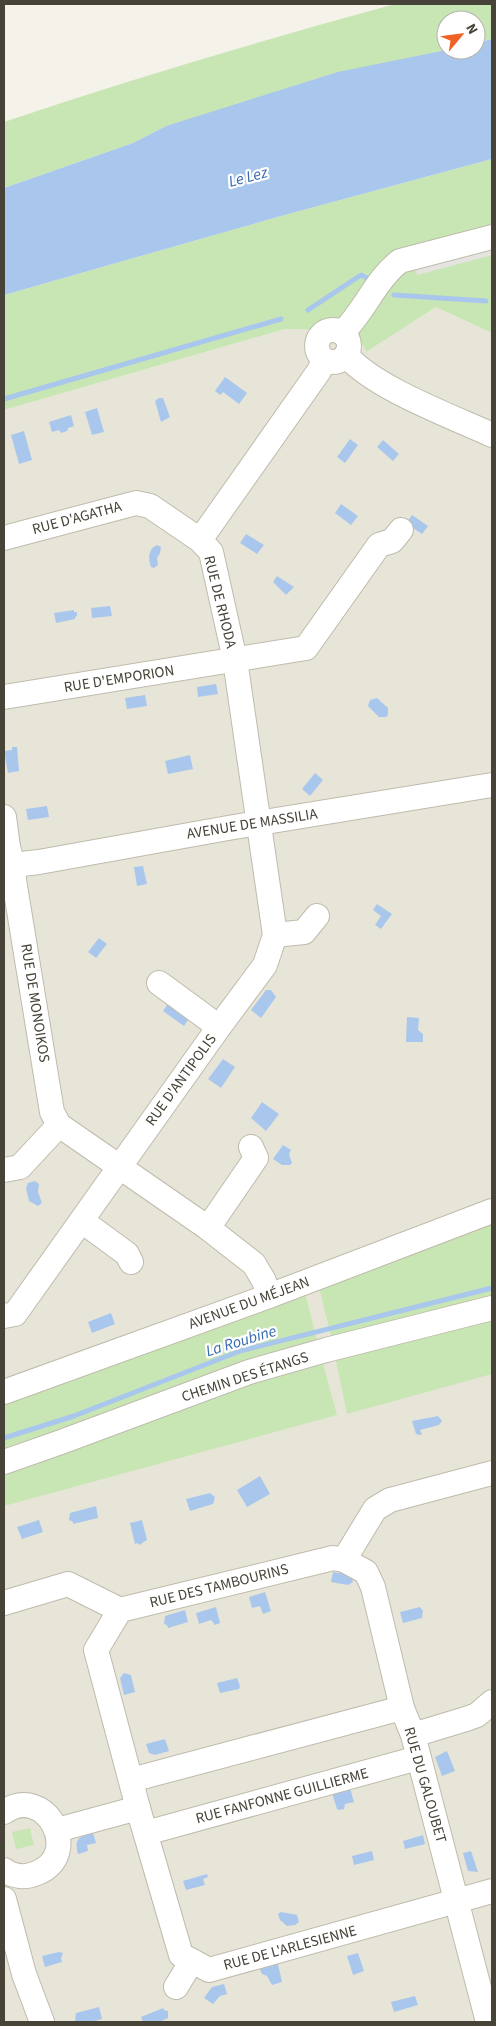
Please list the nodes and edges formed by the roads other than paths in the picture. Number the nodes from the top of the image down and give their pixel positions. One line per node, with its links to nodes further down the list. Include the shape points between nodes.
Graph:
1 (492, 237): 2 (street, RUE DE RHODA, via 400,261 391,268)
2 (337, 349): 3 (street, via 355,366 393,390); 6 (street, RUE DE RHODA)
3 (492, 435)
4 (401, 530): 7 (street, RUE D'EMPORION, via 392,541 380,545 306,648)
5 (4, 538): 6 (street, RUE D'AGATHA, via 136,502 150,506)
6 (200, 540): 7 (street, RUE DE RHODA, via 211,552)
7 (234, 660): 8 (street, RUE D'EMPORION); 11 (street, RUE DE RHODA)
8 (4, 697)
9 (492, 785): 11 (street, AVENUE DE MASSILIA)
10 (4, 817): 12 (street, RUE DE MONOIKOS)
11 (258, 823): 12 (street, AVENUE DE MASSILIA, via 39,862); 14 (street, RUE D'ANTIPOLIS)
12 (8, 864): 17 (street, RUE DE MONOIKOS, via 52,1112)
13 (317, 916): 14 (street, via 304,932)
14 (274, 935): 16 (street, RUE D'ANTIPOLIS, via 266,965)
15 (159, 983): 16 (street)
16 (219, 1027): 19 (street, RUE D'ANTIPOLIS)
17 (59, 1125): 19 (street); 20 (street, via 20,1167)
18 (251, 1147): 23 (street, via 256,1158)
19 (120, 1165): 22 (street, RUE D'ANTIPOLIS); 23 (street)
20 (4, 1170)
21 (492, 1211): 25 (street, AVENUE DU MÉJEAN)
22 (82, 1221): 24 (street, via 127,1254); 27 (street, RUE D'ANTIPOLIS, via 15,1314)
23 (208, 1228): 25 (street, via 254,1264)
24 (131, 1262)
25 (269, 1296): 28 (street, AVENUE DU MÉJEAN)
26 (492, 1308): 29 (street, CHEMIN DES ÉTANGS, via 249,1372)
27 (4, 1316)
28 (4, 1392)
29 (4, 1462)
30 (492, 1473): 31 (street, via 390,1500 375,1509)
31 (344, 1560): 33 (street, RUE DES TAMBOURINS, via 333,1558); 35 (street, RUE DU GALOUBET, via 366,1572 373,1587)
32 (4, 1603): 33 (street, via 68,1584)
33 (120, 1610): 38 (street, via 96,1650)
34 (492, 1702): 36 (street, via 478,1715)
35 (402, 1708): 36 (street, RUE DU GALOUBET); 38 (street)
36 (413, 1735): 37 (street, RUE DU GALOUBET)
37 (418, 1758): 42 (street, RUE FANFONNE GUILLIERME); 46 (street, RUE DU GALOUBET)
38 (132, 1780): 39 (street)
39 (138, 1808): 41 (street); 42 (street)
40 (4, 1812): 41 (street, via 20,1806 32,1806 43,1811)
41 (57, 1830): 43 (street, via 58,1848 51,1864 31,1876)
42 (146, 1833): 47 (street, via 181,1955)
43 (5, 1879)
44 (492, 1891): 46 (street, RUE DE L'ARLESIENNE)
45 (4, 1899): 49 (street, via 24,1974)
46 (458, 1902): 47 (street, RUE DE L'ARLESIENNE, via 209,1970); 50 (street, RUE DU GALOUBET)
47 (192, 1962): 48 (street)
48 (176, 1987)
49 (42, 2022)
50 (488, 2022)

